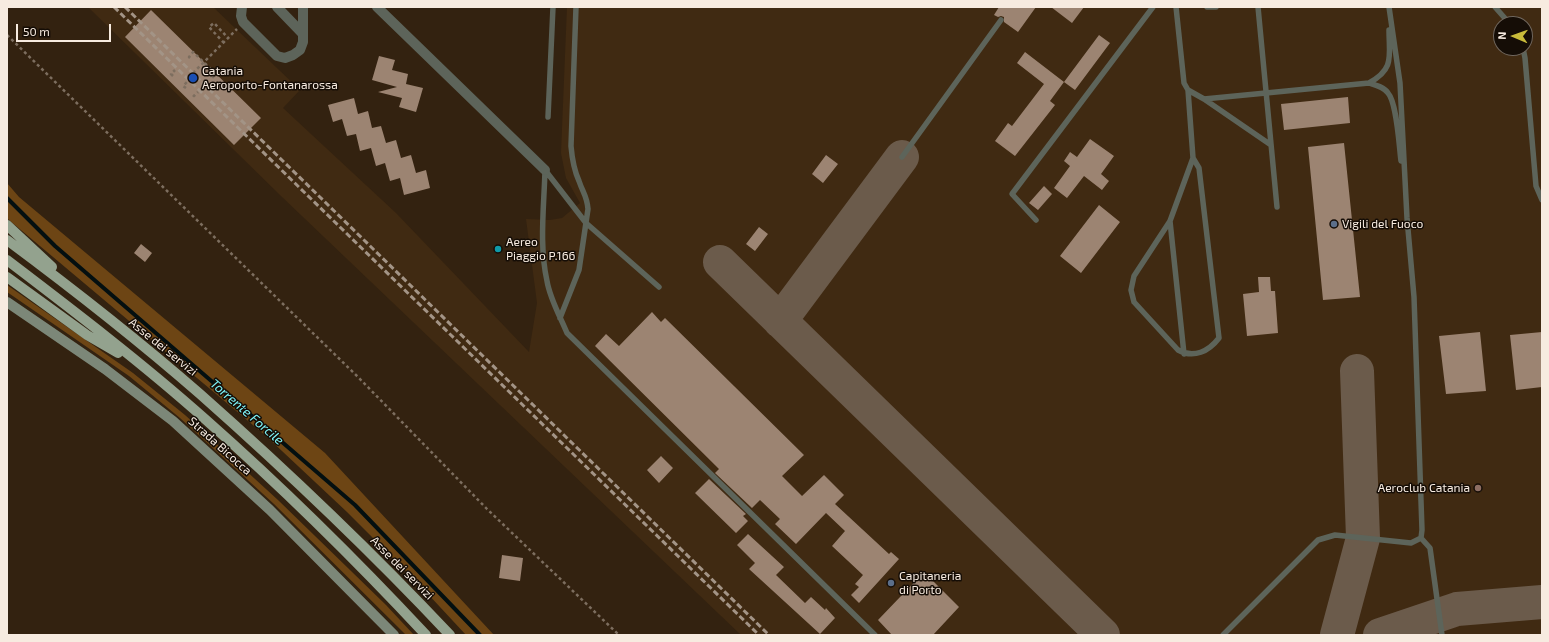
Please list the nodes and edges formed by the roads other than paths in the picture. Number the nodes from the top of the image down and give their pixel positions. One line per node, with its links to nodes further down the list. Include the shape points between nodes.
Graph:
1 (242, 7): 18 (street, via 243,22 277,56 293,56 300,50)
2 (277, 7): 18 (street)
3 (302, 7): 18 (street)
4 (377, 7): 28 (street)
5 (553, 7): 24 (lane)
6 (576, 7): 34 (lane, via 571,146 579,182 588,199)
7 (1153, 7): 32 (lane, via 1012,194)
8 (1171, 7): 16 (lane)
9 (1176, 7): 16 (lane)
10 (1207, 7): 11 (lane)
11 (1216, 7)
12 (1258, 7): 22 (lane)
13 (1495, 7): 15 (lane)
14 (1389, 9): 20 (lane, via 1387,70); 31 (lane, via 1400,83)
15 (1503, 16)
16 (1178, 18): 21 (lane, via 1184,83)
17 (1001, 20): 26 (lane)
18 (303, 34)
19 (1525, 56): 29 (lane, via 1536,186)
20 (1369, 83): 22 (lane); 31 (lane, via 1382,87 1389,93 1394,104)
21 (1188, 90): 23 (lane); 27 (lane)
22 (1266, 93): 23 (lane); 25 (lane)
23 (1204, 99): 25 (lane)
24 (548, 117)
25 (1271, 145): 30 (lane)
26 (902, 157)
27 (1194, 158): 33 (lane); 43 (lane, via 1199,168 1219,338 1212,347 1200,354)
28 (545, 170): 34 (lane); 42 (lane, via 542,250 547,282)
29 (1542, 200)
30 (1278, 207)
31 (1407, 218): 45 (lane, via 1414,297)
32 (1036, 220)
33 (1170, 221): 43 (lane); 43 (lane, via 1134,276 1131,290 1134,302)
34 (586, 224): 39 (lane); 42 (lane, via 579,270)
35 (7, 225): 40 (main road)
36 (7, 240): 40 (main road, Asse dei servizi)
37 (7, 260): 44 (main road, via 66,304)
38 (7, 277): 44 (main road, via 87,335)
39 (659, 288)
40 (73, 289): 48 (main road, Asse dei servizi, via 199,393 298,482)
41 (7, 302): 46 (main road, Strada Bicocca, via 105,369 173,422 270,510)
42 (560, 318): 49 (lane, via 567,333)
43 (1184, 354)
44 (150, 373): 47 (main road, via 205,419 286,494)
45 (1421, 538): 50 (lane, via 1411,543 1335,535 1318,540); 51 (lane, via 1430,548)
46 (394, 635)
47 (426, 635)
48 (450, 635)
49 (875, 635)
50 (1223, 635)
51 (1442, 635)

